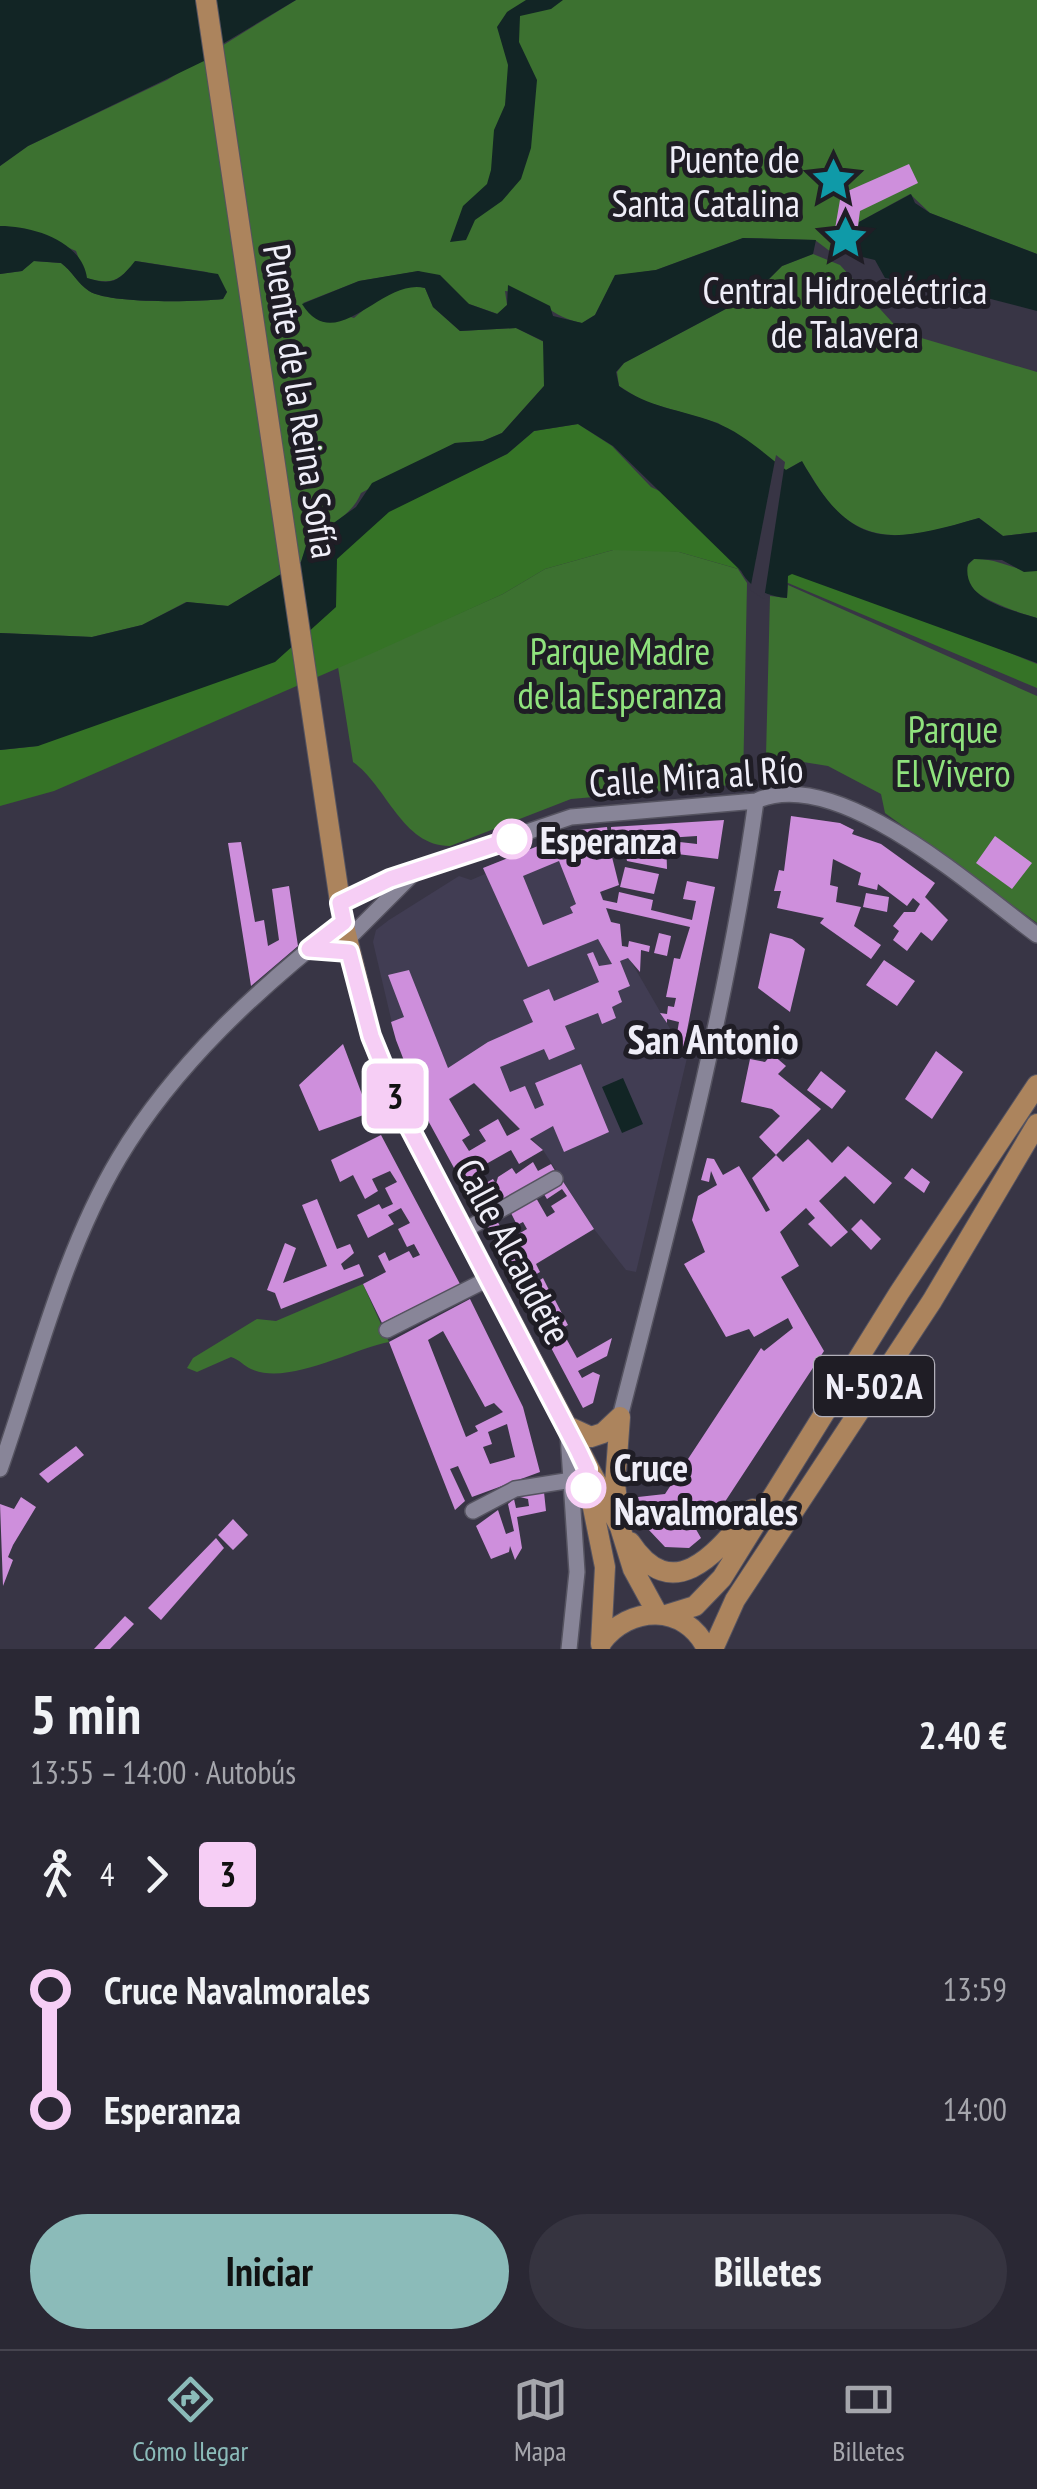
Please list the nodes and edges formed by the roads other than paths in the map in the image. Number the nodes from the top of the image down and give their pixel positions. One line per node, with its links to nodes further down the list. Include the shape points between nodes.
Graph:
1 (206, 0): 3 (main road, Puente de la Reina Sofía)
2 (756, 801): 4 (street, Calle Mira al Río, via 571,817); 5 (street, Calle Mira al Río, via 805,792 857,809); 16 (street, via 714,1039)
3 (330, 813): 6 (main road, Calle Alcaudete)
4 (416, 872): 6 (street, Calle Mira al Río); 6 (street)
5 (966, 884): 7 (street, Calle Mira al Río); 8 (street, Calle Mira al Río)
6 (345, 929): 9 (street); 9 (street); 13 (main road, Calle Alcaudete, via 371,1036 404,1117)
7 (1037, 935)
8 (1037, 946)
9 (309, 949): 19 (street, via 192,1060 120,1158 85,1226)
10 (1037, 1086): 18 (main road, N-502A)
11 (1037, 1124): 26 (main road, N-502A)
12 (555, 1179): 13 (street)
13 (465, 1230): 14 (main road, Calle Alcaudete)
14 (490, 1278): 15 (street); 17 (main road, Calle Alcaudete)
15 (387, 1330)
16 (620, 1417): 17 (main road, via 592,1436); 20 (main road); 22 (main road)
17 (567, 1428): 20 (main road, Calle Alcaudete)
18 (797, 1458): 22 (main road, via 699,1567 660,1568 638,1553); 23 (main road, N-502A, via 710,1594 695,1606)
19 (0, 1469)
20 (579, 1474): 21 (street, via 514,1489); 22 (main road, Calle Alcaudete); 24 (main road, Calle Alcaudete, via 605,1567); 25 (street, Calle Alcaudete)
21 (472, 1511)
22 (620, 1527): 23 (main road, Calle Alcaudete, via 634,1570)
23 (662, 1614): 24 (main road, N-502A, via 631,1617); 26 (main road, N-502A, via 694,1630)
24 (600, 1646)
25 (569, 1649)
26 (710, 1649)

